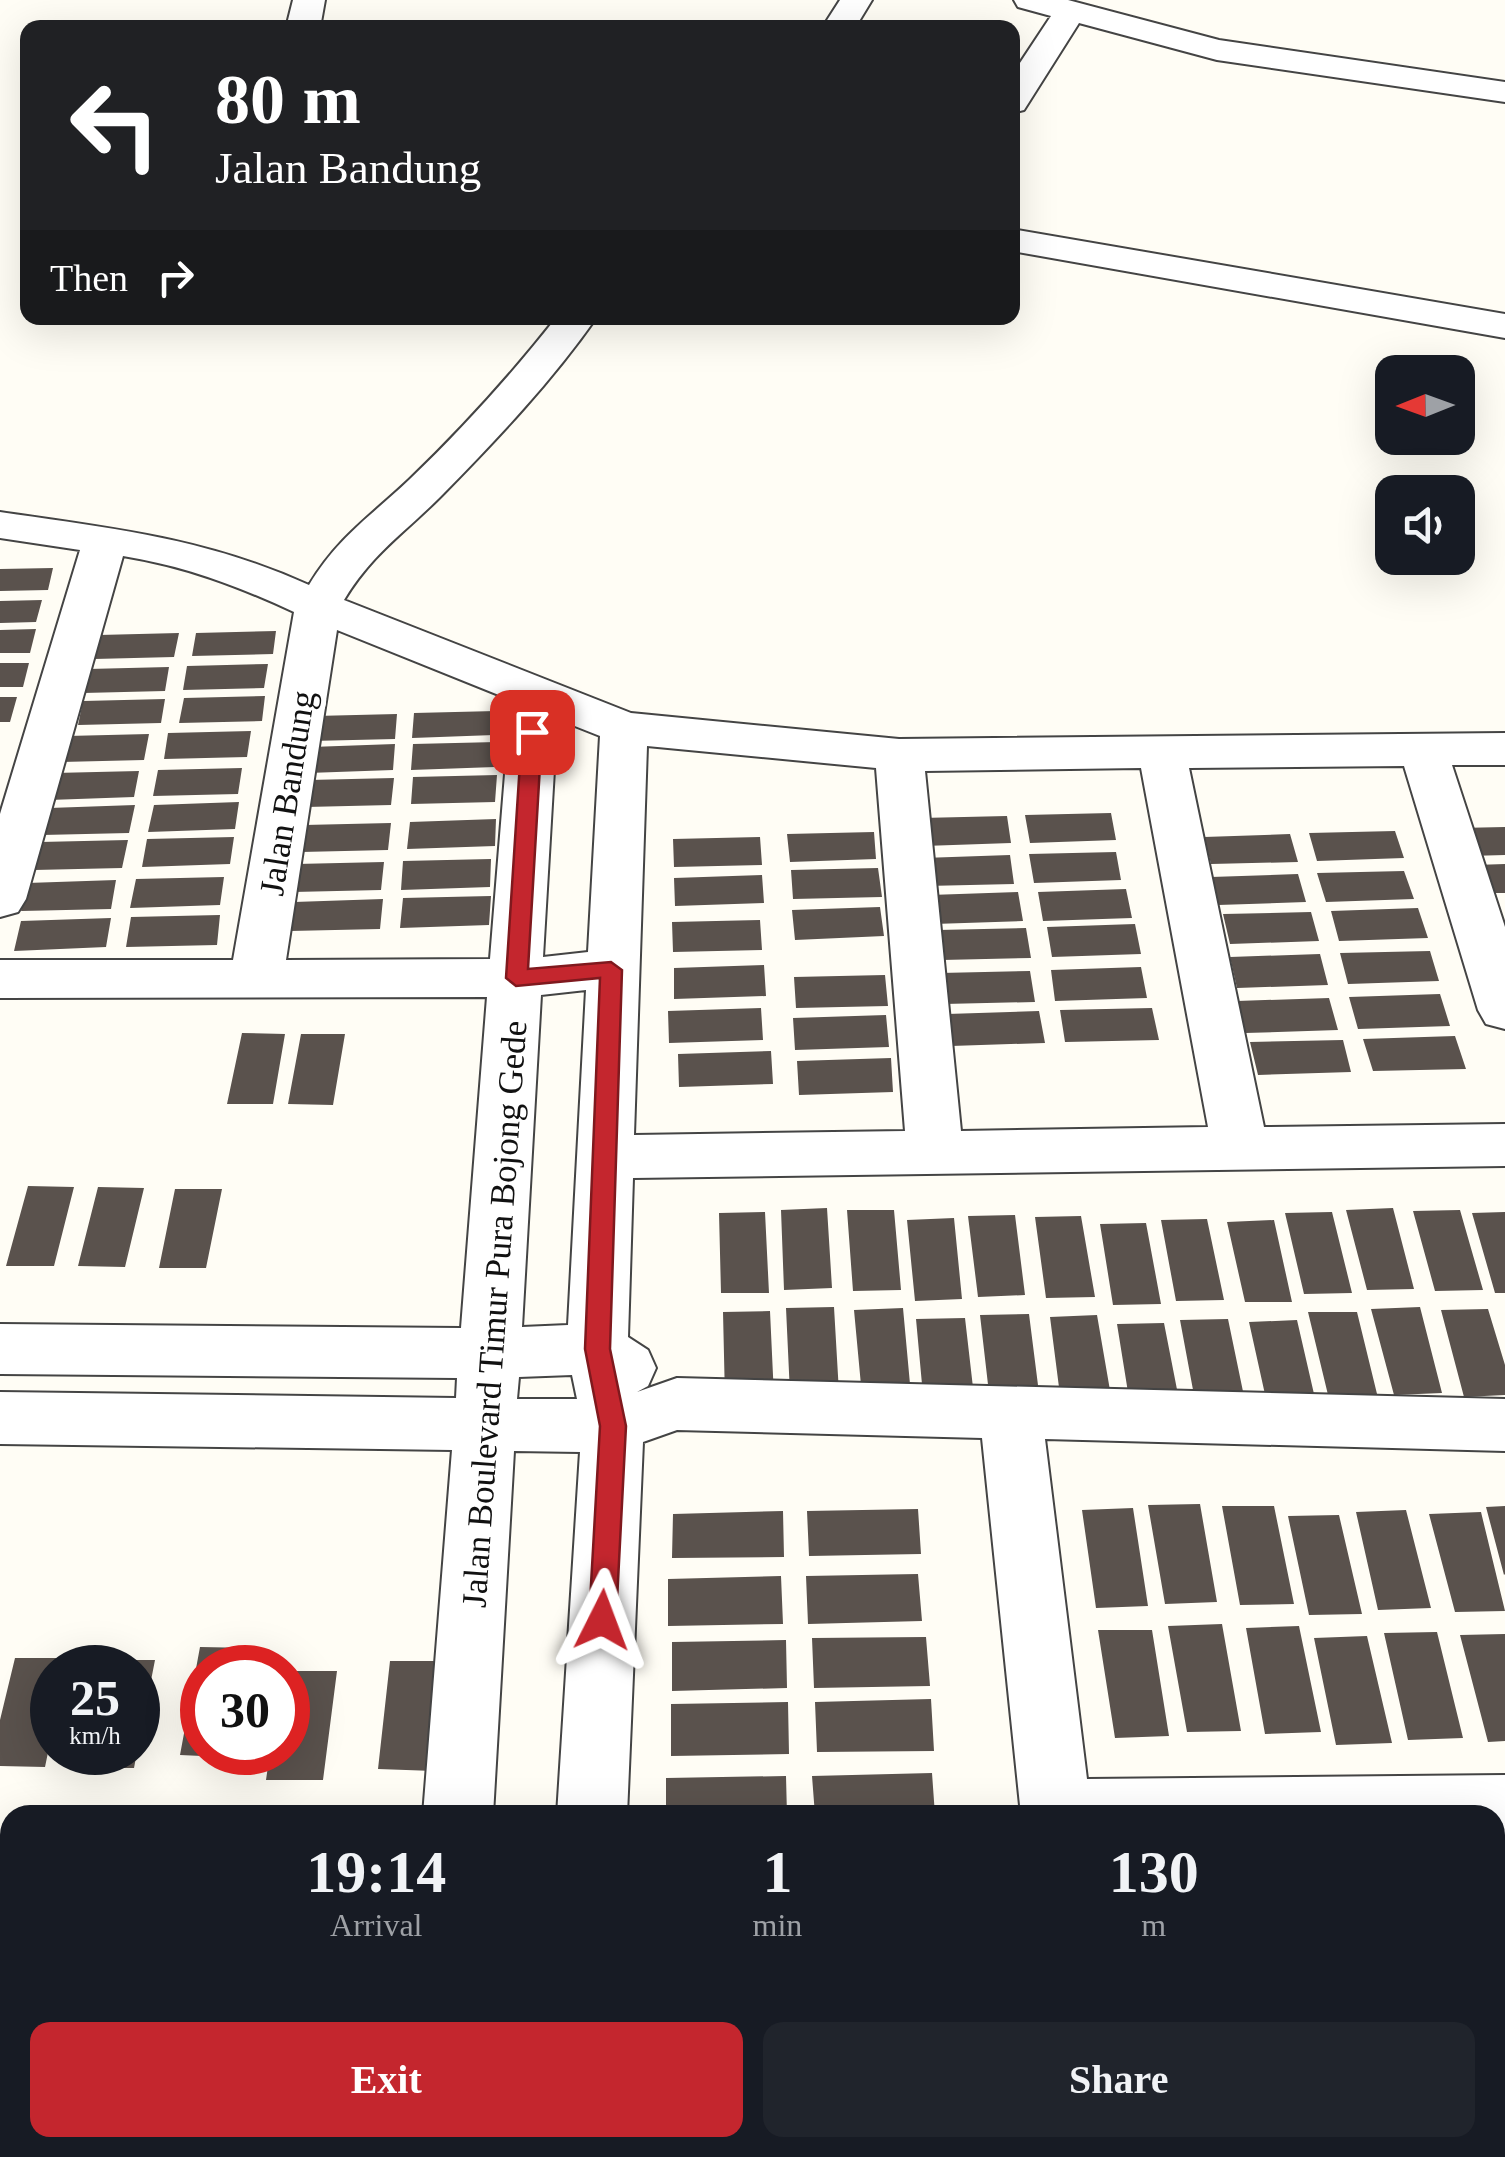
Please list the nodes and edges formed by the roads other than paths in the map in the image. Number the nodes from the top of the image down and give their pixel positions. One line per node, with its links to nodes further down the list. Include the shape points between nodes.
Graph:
1 (1030, 0): 2 (street)
2 (1070, 12): 3 (street); 4 (street, via 1218,50)
3 (1020, 90)
4 (1505, 92)
5 (1020, 241): 7 (street)
6 (571, 325): 10 (street, via 525,384 426,488 349,556)
7 (1505, 326)
8 (0, 525): 9 (street)
9 (105, 540): 10 (street, via 244,572); 17 (street)
10 (318, 606): 11 (street); 21 (street, Jalan Bandung)
11 (535, 692): 12 (street); 19 (street, Jalan Boulevard Timur Pura Bojong Gede)
12 (624, 728): 16 (street); 18 (street)
13 (1505, 748): 14 (street)
14 (1423, 749): 15 (street); 22 (street)
15 (1162, 752): 16 (street); 24 (street)
16 (899, 755): 25 (street)
17 (0, 899)
18 (611, 970): 19 (street); 26 (street)
19 (516, 978): 21 (street); 29 (street, Jalan Boulevard Timur Pura Bojong Gede)
20 (0, 979): 21 (street)
21 (256, 980)
22 (1505, 1010)
23 (1505, 1145): 24 (street)
24 (1240, 1148): 25 (street)
25 (934, 1152): 26 (street)
26 (606, 1156): 28 (street)
27 (0, 1349): 29 (street)
28 (598, 1349): 29 (street); 30 (street); 34 (street)
29 (491, 1353): 33 (street, Jalan Boulevard Timur Pura Bojong Gede)
30 (677, 1404): 31 (street); 34 (street)
31 (1011, 1414): 35 (street); 38 (street)
32 (0, 1418): 33 (street)
33 (488, 1422): 34 (street); 36 (street, Jalan Boulevard Timur Pura Bojong Gede)
34 (613, 1426): 37 (street)
35 (1505, 1426)
36 (459, 1805)
37 (593, 1805)
38 (1055, 1805)

